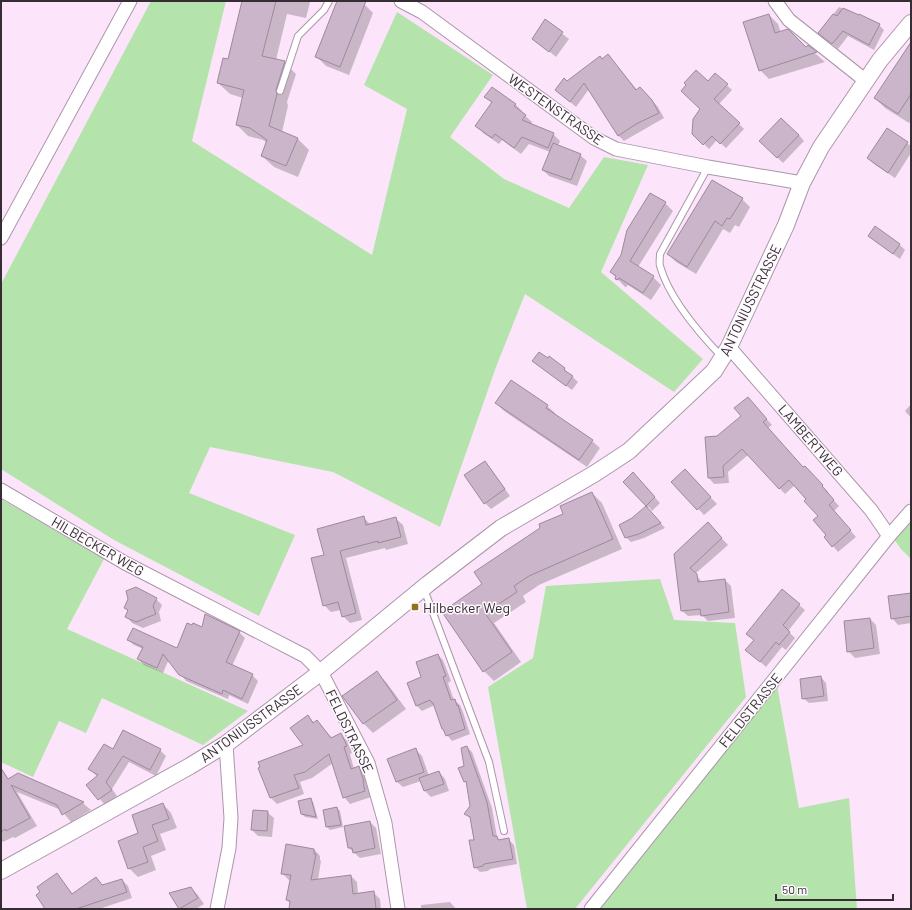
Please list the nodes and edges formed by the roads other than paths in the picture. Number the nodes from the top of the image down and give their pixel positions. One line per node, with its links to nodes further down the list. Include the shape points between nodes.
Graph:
1 (130, 1): 10 (street)
2 (329, 1): 7 (lane, via 324,10 298,36)
3 (401, 1): 8 (street, WESTENSTRASSE, via 422,12 594,138 616,149)
4 (775, 1): 6 (street, via 789,20)
5 (911, 23): 6 (street, ANTONIUSSTRASSE)
6 (866, 81): 9 (street, ANTONIUSSTRASSE, via 821,147)
7 (280, 91)
8 (708, 167): 9 (street, WESTENSTRASSE); 11 (lane, via 660,254 660,265 674,298 709,344)
9 (802, 183): 11 (street, ANTONIUSSTRASSE, via 786,225)
10 (1, 238)
11 (726, 352): 14 (street, LAMBERTWEG, via 871,510); 15 (street, ANTONIUSSTRASSE, via 709,375 629,450 594,474 501,528)
12 (1, 490): 16 (street, HILBECKER WEG, via 125,563 305,656)
13 (911, 511): 14 (street, FELDSTRASSE)
14 (890, 536): 22 (street, FELDSTRASSE)
15 (424, 588): 16 (street, ANTONIUSSTRASSE); 18 (lane, via 489,762)
16 (321, 672): 17 (street, ANTONIUSSTRASSE); 21 (street, FELDSTRASSE, via 368,763 385,822)
17 (226, 744): 19 (street, ANTONIUSSTRASSE); 20 (street, via 231,818 229,848)
18 (504, 831)
19 (1, 872)
20 (217, 909)
21 (398, 909)
22 (591, 909)

